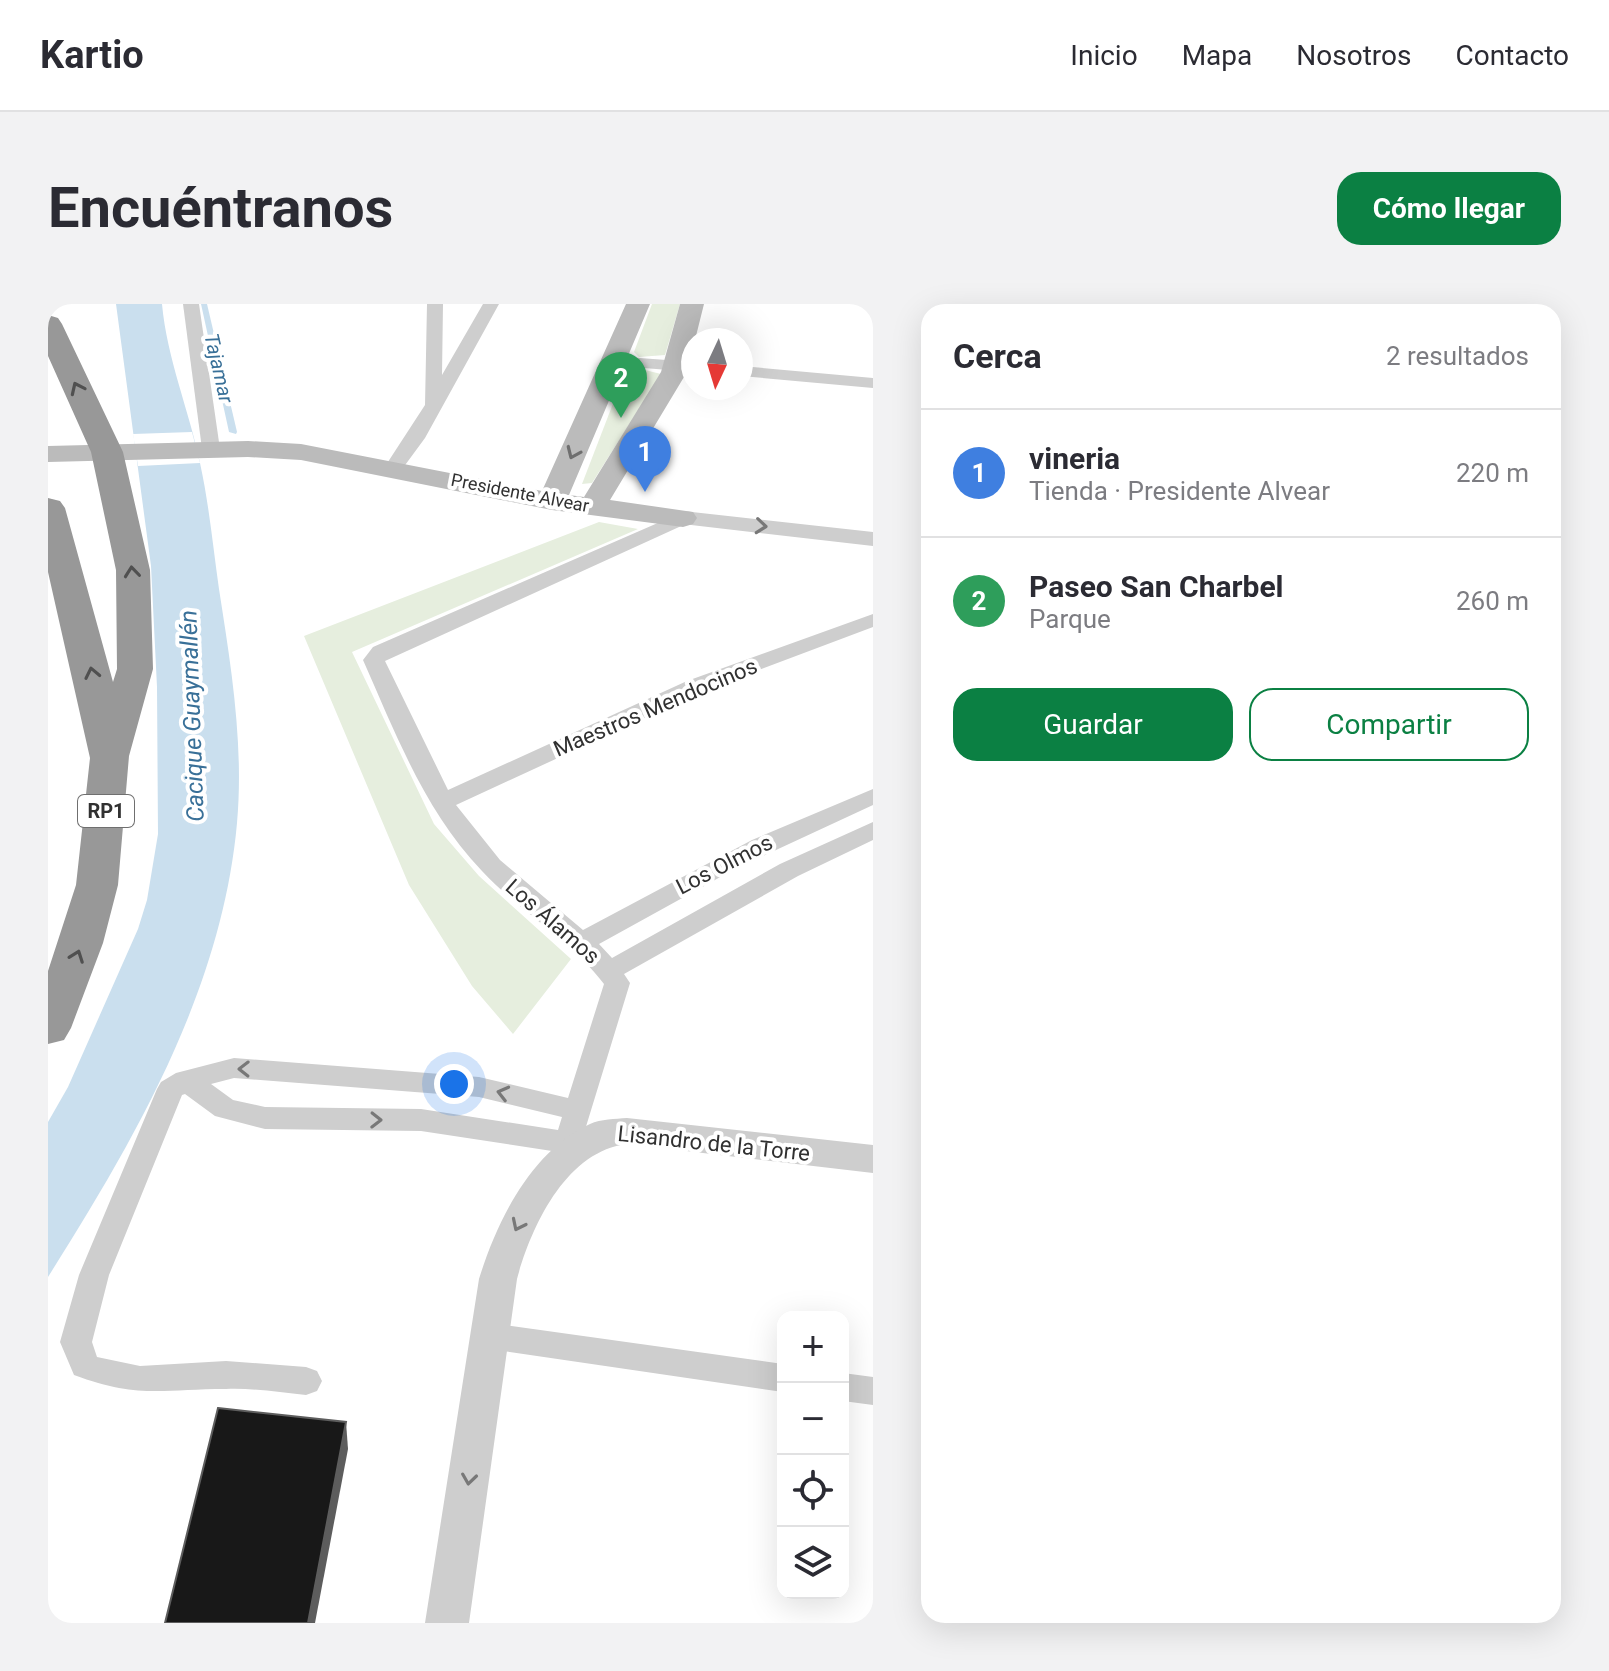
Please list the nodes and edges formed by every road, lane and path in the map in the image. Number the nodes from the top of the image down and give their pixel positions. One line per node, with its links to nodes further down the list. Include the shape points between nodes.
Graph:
1 (191, 304): 14 (street)
2 (435, 304): 13 (street)
3 (491, 304): 13 (street)
4 (638, 304): 8 (main road)
5 (692, 304): 7 (main road)
6 (48, 324): 15 (highway, one-way to 6)
7 (689, 328)
8 (613, 361): 9 (street); 18 (main road, one-way to 18)
9 (681, 366)
10 (681, 372): 19 (main road)
11 (753, 372): 12 (street)
12 (873, 383)
13 (433, 407): 17 (street)
14 (204, 449): 15 (main road, Presidente Alvear); 17 (main road, Presidente Alvear, via 301,452)
15 (121, 451): 16 (main road, Presidente Alvear); 24 (highway, one-way to 15, via 135,669 133,570)
16 (48, 454)
17 (393, 468): 18 (main road, Presidente Alvear)
18 (552, 501): 19 (main road, Presidente Alvear)
19 (592, 507): 21 (main road, Presidente Alvear)
20 (48, 508): 24 (highway, RP1, one-way to 20)
21 (683, 518): 22 (street, Presidente Alvear, one-way to 22); 26 (street, Los Álamos, via 381,652 374,660)
22 (873, 539)
23 (873, 620): 26 (street, Maestros Mendocinos, via 695,686)
24 (110, 758): 30 (highway, RP1, one-way to 24, via 97,885)
25 (873, 796): 28 (street, Los Olmos, via 705,873)
26 (440, 803): 28 (street, Los Álamos, via 492,867)
27 (873, 830): 29 (street, Los Olmos, via 789,870)
28 (581, 943): 29 (street, Los Álamos)
29 (609, 971): 32 (street, Los Álamos, via 617,983)
30 (48, 1028)
31 (186, 1080): 32 (street, one-way to 31, via 479,1087 378,1077 234,1068); 33 (street, one-way to 33, via 225,1109 265,1118 421,1120); 37 (street, via 171,1089 94,1275 76,1342 85,1366 149,1382 224,1375)
32 (579, 1111): 33 (street, Los Álamos)
33 (566, 1152): 34 (street, Lisandro de la Torre, via 601,1134 627,1131); 35 (street, Los Álamos, one-way to 35, via 507,1248)
34 (873, 1159)
35 (490, 1336): 36 (street); 40 (street, Los Álamos, one-way to 40)
36 (777, 1377)
37 (306, 1381)
38 (849, 1388): 39 (street)
39 (873, 1391)
40 (447, 1623)

